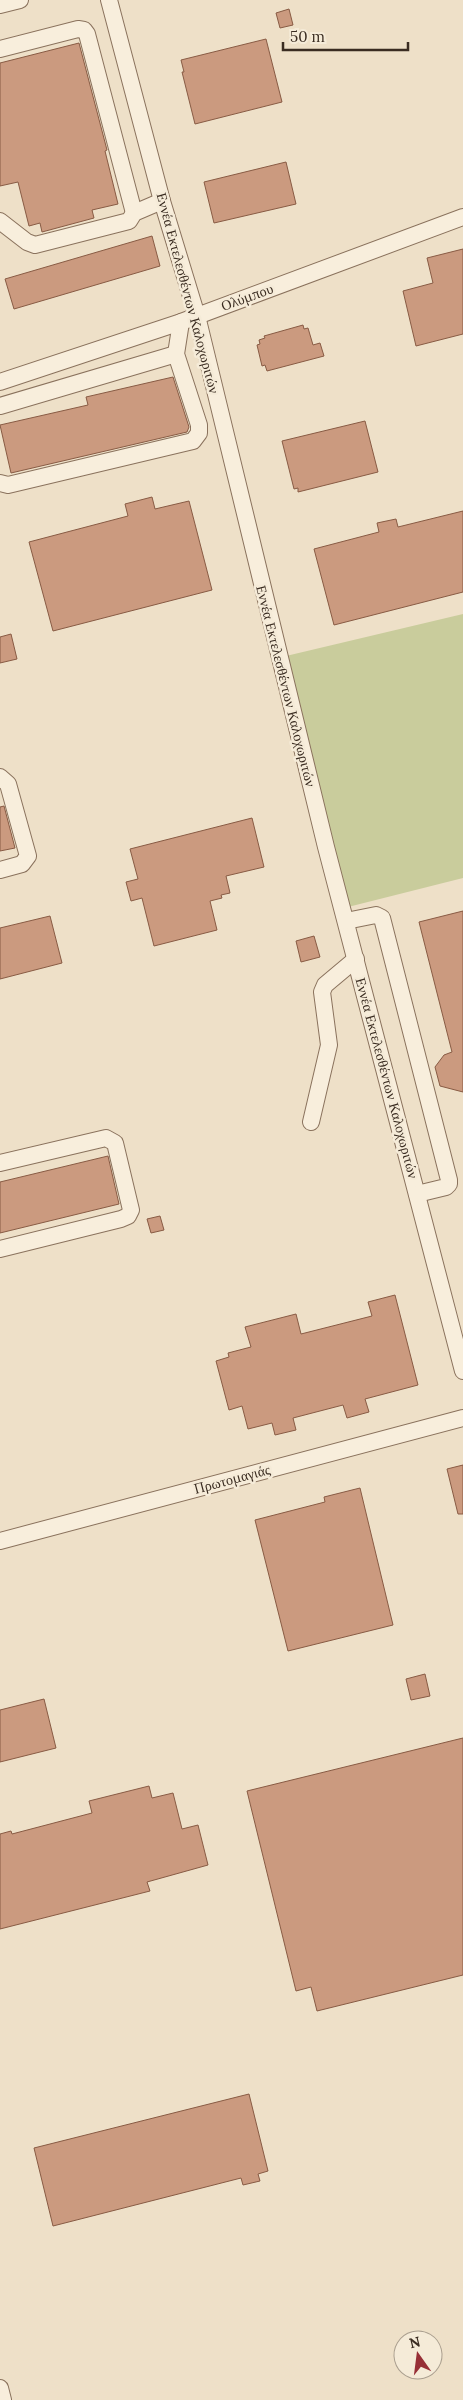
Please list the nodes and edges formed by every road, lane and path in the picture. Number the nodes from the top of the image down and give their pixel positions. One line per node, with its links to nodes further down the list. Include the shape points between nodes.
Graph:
1 (20, 0): 3 (street)
2 (110, 0): 5 (street, Εννέα Εκτελεσθέντων Καλοχωριτών)
3 (0, 5)
4 (0, 49): 6 (street, via 84,30)
5 (162, 201): 6 (street); 9 (street, Εννέα Εκτελεσθέντων Καλοχωριτών)
6 (134, 213): 8 (street, via 129,221 35,245)
7 (463, 217): 9 (street, Ολύμπου)
8 (0, 221)
9 (197, 316): 10 (street, Ολύμπου); 17 (street, Εννέα Εκτελεσθέντων Καλοχωριτών)
10 (181, 322): 11 (street); 12 (street, Ολύμπου)
11 (176, 354): 13 (street); 14 (street, via 199,426 199,433 193,441 8,485)
12 (0, 382)
13 (0, 406)
14 (0, 483)
15 (0, 777): 16 (street, via 8,784 28,856 22,864)
16 (0, 870)
17 (346, 921): 18 (street, Εννέα Εκτελεσθέντων Καλοχωριτών); 21 (street, via 380,915 385,927 449,1180 446,1187)
18 (356, 959): 19 (street, via 325,985 322,992 329,1045); 21 (street, Εννέα Εκτελεσθέντων Καλοχωριτών)
19 (311, 1122)
20 (0, 1163): 22 (street, via 106,1138 115,1143 131,1210 121,1219)
21 (417, 1194): 23 (street, Εννέα Εκτελεσθέντων Καλοχωριτών)
22 (0, 1249)
23 (463, 1371)
24 (463, 1418): 25 (street, Πρωτομαγιάς)
25 (0, 1541)
26 (0, 2388): 27 (street)
27 (3, 2400)

